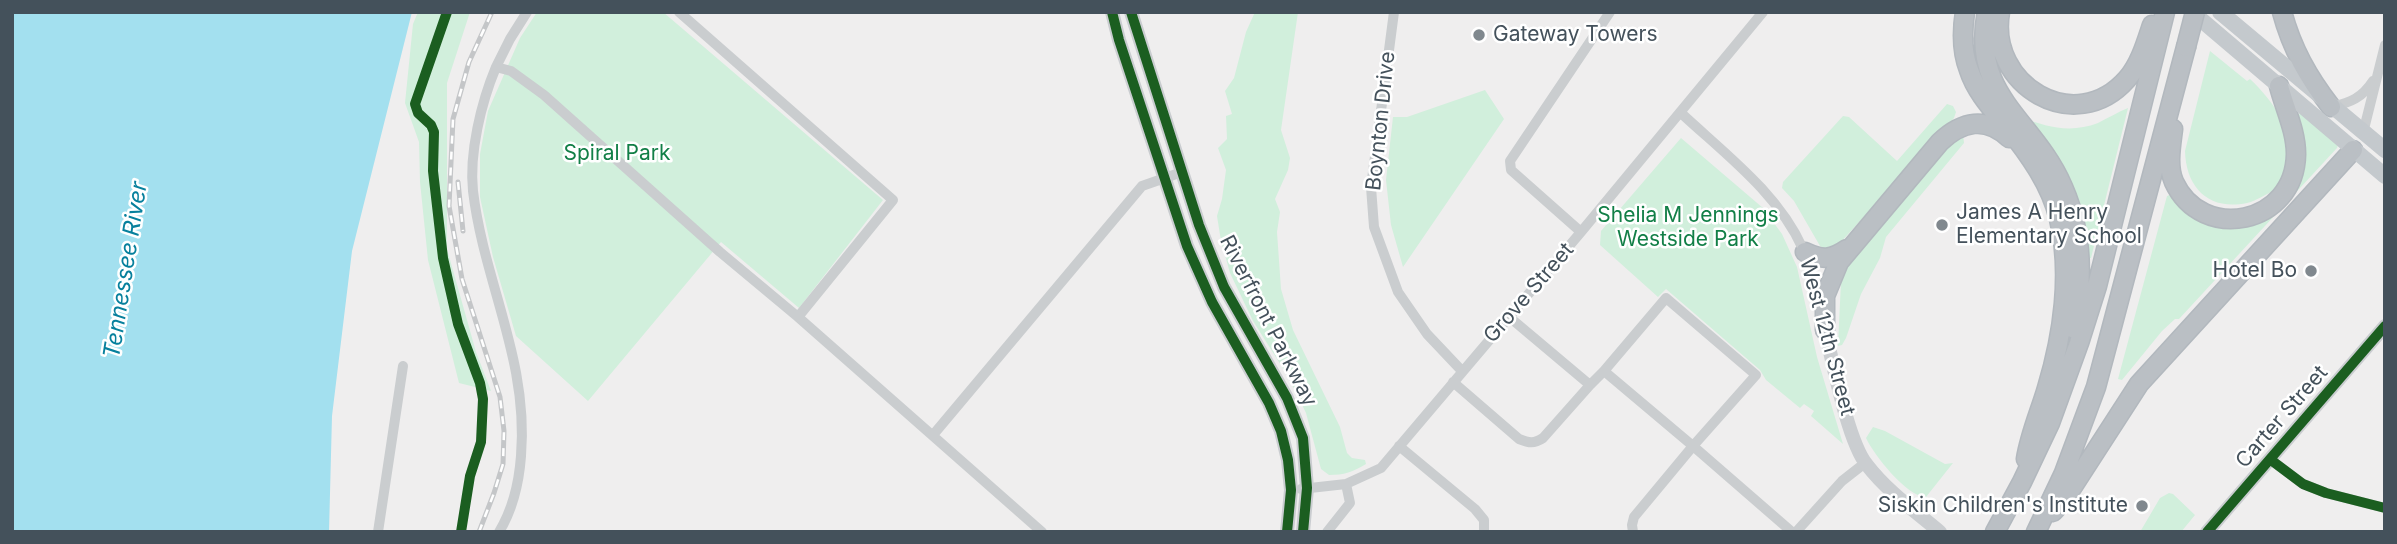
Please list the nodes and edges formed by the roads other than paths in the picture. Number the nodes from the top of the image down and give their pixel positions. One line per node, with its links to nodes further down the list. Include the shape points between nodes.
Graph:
1 (527, 12): 17 (street)
2 (679, 12): 33 (street, via 893,200)
3 (1112, 12): 27 (main road, Riverfront Parkway)
4 (1131, 12): 25 (main road, Riverfront Parkway)
5 (1394, 12): 38 (street, Boynton Drive, via 1371,187 1374,227 1398,292 1427,334)
6 (1610, 12): 29 (street, via 1510,160 1511,170)
7 (1763, 12): 21 (street, Grove Street)
8 (1965, 12): 28 (highway, via 1964,47 1974,83)
9 (1987, 12): 40 (highway, via 1988,72 1996,90 2039,144 2072,209 2080,280)
10 (2000, 12): 14 (highway, via 2000,44 2019,81 2047,99 2073,106 2101,99 2127,78)
11 (2194, 12): 16 (highway, bridge); 19 (main road)
12 (2220, 12): 20 (main road)
13 (2282, 12): 20 (highway, via 2303,67)
14 (2159, 17): 40 (highway, via 2096,286)
15 (2385, 45): 18 (street)
16 (2186, 47): 19 (highway, via 2172,131 2172,174 2187,200 2214,216 2235,220 2253,216 2271,207 2287,187 2295,166 2295,143); 54 (highway, via 2096,387)
17 (496, 67): 33 (street, via 511,71 544,95); 56 (street, via 480,113 473,189 482,242 513,350 523,436 516,495)
18 (2377, 75): 20 (street, via 2354,102); 22 (street)
19 (2279, 86): 23 (main road)
20 (2331, 107): 22 (main road)
21 (1681, 113): 29 (street, Grove Street); 31 (street, West 12th Street, via 1772,198)
22 (2363, 132): 24 (main road)
23 (2353, 150): 26 (main road); 54 (highway, via 2138,384 2064,499)
24 (2385, 150)
25 (1182, 172): 27 (street); 50 (main road, Riverfront Parkway, via 1224,287 1303,438)
26 (2385, 176)
27 (1165, 178): 43 (street, via 1143,186); 51 (main road, Riverfront Parkway, via 1187,246 1212,302 1281,431)
28 (2044, 181): 30 (highway, via 1999,130 1978,123 1960,126 1940,142); 48 (highway, via 2059,216 2064,297 2056,355 2029,438)
29 (1581, 232): 32 (street, Grove Street)
30 (1850, 247): 31 (highway, via 1820,260); 35 (highway, via 1829,281)
31 (1805, 253): 35 (street, West 12th Street)
32 (1508, 316): 38 (street, Grove Street); 42 (street)
33 (797, 317): 43 (street)
34 (2385, 326): 36 (main road, Carter Street)
35 (1825, 330): 47 (main road, West 12th Street, via 1850,428)
36 (2379, 342): 46 (main road, Carter Street)
37 (403, 366): 55 (street)
38 (1462, 371): 41 (street, Grove Street)
39 (1604, 371): 42 (street); 45 (street); 45 (street, via 1665,298 1756,375)
40 (2068, 378): 48 (highway)
41 (1453, 382): 42 (street, via 1528,443 1543,438); 44 (street, Grove Street)
42 (1590, 385)
43 (933, 435): 57 (street)
44 (1399, 446): 49 (street, Grove Street, via 1381,468); 61 (street, via 1475,509 1484,520)
45 (1693, 446): 53 (street, via 1641,508); 62 (street)
46 (2271, 460): 52 (street, via 2303,484); 65 (main road, Carter Street)
47 (1865, 463): 62 (street); 63 (main road, West 12th Street)
48 (2022, 482): 64 (highway)
49 (1346, 484): 50 (street, Grove Street); 60 (street, via 1350,503)
50 (1307, 488): 51 (street, Grove Street); 59 (main road, Riverfront Parkway)
51 (1291, 490): 58 (main road, Riverfront Parkway)
52 (2385, 508)
53 (1632, 528)
54 (2037, 529)
55 (379, 532)
56 (499, 532)
57 (1042, 532)
58 (1287, 532)
59 (1303, 532)
60 (1327, 532)
61 (1483, 532)
62 (1794, 532)
63 (1940, 532)
64 (1995, 532)
65 (2207, 532)

